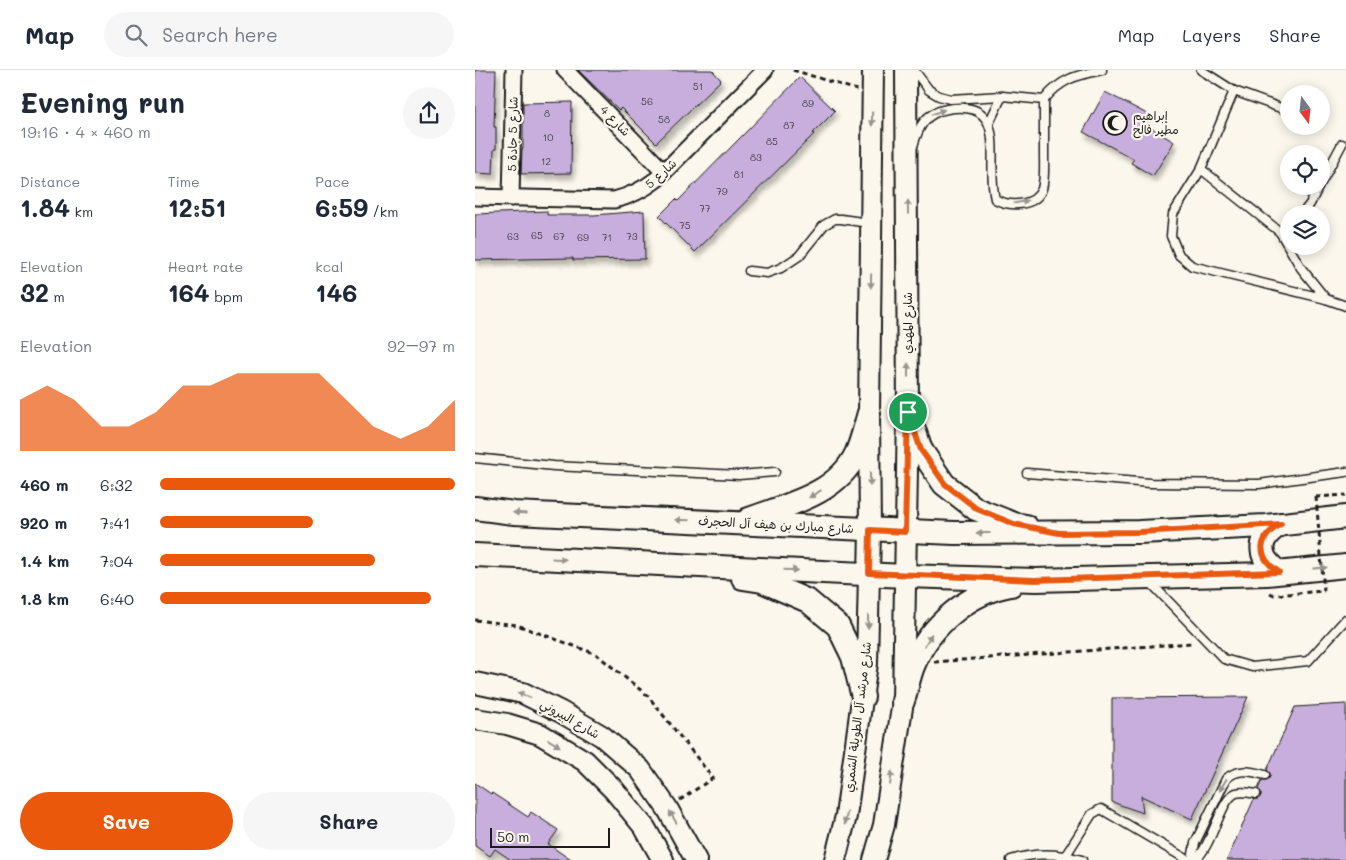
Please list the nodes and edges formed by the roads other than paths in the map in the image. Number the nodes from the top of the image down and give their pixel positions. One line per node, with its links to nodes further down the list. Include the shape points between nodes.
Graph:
1 (514, 70): 20 (street, شارع 5 جادة 5)
2 (565, 70): 18 (street, شارع 4)
3 (873, 70): 21 (main road, one-way to 21)
4 (906, 70): 16 (main road, شارع المهدي)
5 (914, 70): 10 (lane, via 929,90 939,96 951,99)
6 (1102, 70): 11 (lane, via 1064,81)
7 (1201, 70): 9 (lane)
8 (755, 73): 18 (street, شارع 5)
9 (1234, 91): 12 (lane); 17 (lane)
10 (1002, 96): 11 (lane); 13 (lane)
11 (1044, 100): 13 (lane, one-way to 11, via 995,199 1021,204 1038,196 1042,188)
12 (1280, 108)
13 (989, 123): 16 (lane, one-way to 13, via 921,125 932,113 959,108 971,110 984,115)
14 (1342, 144): 15 (lane)
15 (1330, 166)
16 (907, 167): 27 (main road, شارع المهدي, one-way to 16)
17 (1201, 168): 22 (lane); 25 (lane, via 1173,214 1171,236 1179,255 1192,266)
18 (664, 172): 20 (street, شارع 5, via 645,189 614,200)
19 (475, 197): 20 (street, شارع 5)
20 (511, 198)
21 (871, 224): 24 (lane, via 835,219 824,226 799,256 781,268 767,273); 28 (main road, one-way to 28)
22 (1280, 232)
23 (1293, 255): 25 (lane)
24 (749, 271)
25 (1326, 299): 26 (lane)
26 (1346, 306)
27 (908, 412): 38 (main road, شارع المهدي); 39 (main road, via 921,450 945,484 977,509 1014,524)
28 (869, 413): 35 (main road, one-way to 35, via 855,455 839,477 810,497); 37 (main road, one-way to 37)
29 (475, 458): 30 (lane, via 554,466 739,475)
30 (775, 472)
31 (1346, 472): 32 (lane, via 1259,484 1150,483)
32 (1027, 473)
33 (475, 508): 35 (main road, شارع مبارك بن هيف آل الحجرف, one-way to 33, via 514,513)
34 (1346, 517): 36 (main road, شارع مبارك بن هيف آل الحجرف)
35 (741, 522): 37 (main road, شارع مبارك بن هيف آل الحجرف)
36 (1281, 524): 39 (main road, شارع مبارك بن هيف آل الحجرف); 43 (main road, via 1270,530 1263,541 1263,554 1269,566)
37 (870, 530): 38 (main road, شارع مبارك بن هيف آل الحجرف); 44 (main road)
38 (905, 532): 39 (main road, شارع مبارك بن هيف آل الحجرف, one-way to 38); 45 (main road, شارع المهدي)
39 (1059, 533)
40 (475, 555): 41 (main road, one-way to 41)
41 (660, 564): 44 (main road, one-way to 44); 50 (main road, via 763,581 808,601 838,626 853,657)
42 (1346, 566): 43 (main road, one-way to 42)
43 (1279, 572): 46 (main road)
44 (869, 573): 45 (main road); 50 (main road, شارع مرشد آل الطويلة الشمري, one-way to 50)
45 (905, 576): 47 (main road); 51 (main road)
46 (1144, 576): 47 (main road); 48 (lane, via 1224,659 1252,667 1308,661)
47 (1035, 580): 51 (main road, one-way to 47, via 914,664 934,631 963,605 997,587)
48 (1346, 619)
49 (475, 683): 57 (main road, شارع البيروني, one-way to 49, via 667,808 640,769 602,736 523,693)
50 (863, 697): 58 (main road, شارع مرشد آل الطويلة الشمري, one-way to 58, via 846,816)
51 (903, 701): 59 (main road, one-way to 51, via 884,825)
52 (475, 719): 56 (main road, one-way to 56, via 540,734 585,761 645,828)
53 (1265, 775): 63 (lane, one-way to 63, via 1243,770 1225,779 1195,843)
54 (1256, 794): 63 (lane, via 1237,792 1229,798 1205,848)
55 (1066, 855): 60 (lane, via 1029,855); 61 (lane); 62 (lane, via 1092,814 1104,809)
56 (663, 860)
57 (696, 860)
58 (835, 860)
59 (874, 860)
60 (1011, 860)
61 (1082, 860)
62 (1188, 860)
63 (1193, 860)

